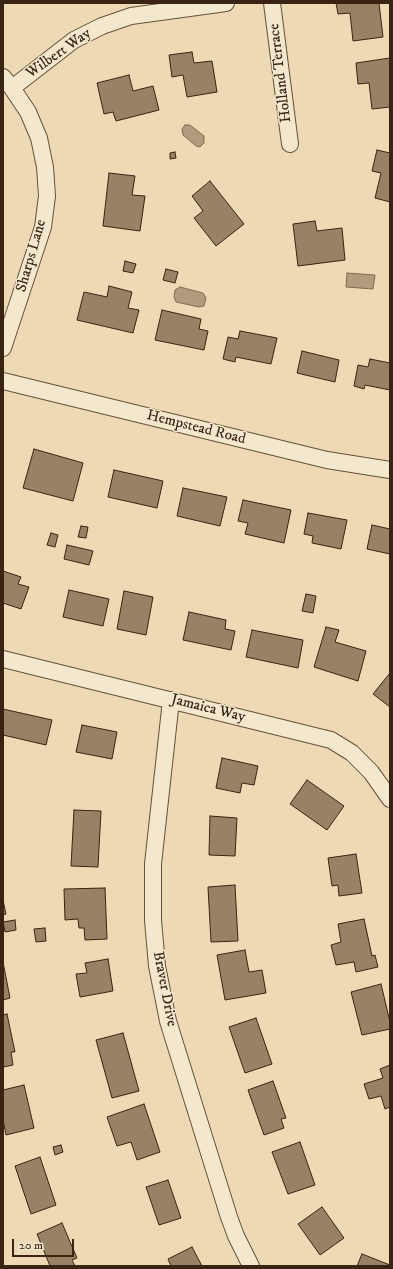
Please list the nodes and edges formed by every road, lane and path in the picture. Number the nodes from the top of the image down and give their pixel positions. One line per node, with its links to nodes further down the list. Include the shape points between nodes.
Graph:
1 (226, 3): 3 (street, Wilbert Way, via 131,16 102,26 74,40)
2 (272, 3): 4 (street, Holland Terrace)
3 (8, 82): 5 (street, Sharps Lane, via 28,112 39,138 47,196 43,227)
4 (290, 144)
5 (3, 348)
6 (3, 381): 7 (street, Hempstead Road, via 327,460)
7 (390, 470)
8 (3, 659): 9 (street, Jamaica Way)
9 (171, 700): 10 (street, Jamaica Way, via 331,740 352,753 371,772); 11 (street, Braver Drive, via 153,864 153,920 157,966 168,1021 224,1202)
10 (390, 799)
11 (250, 1266)

